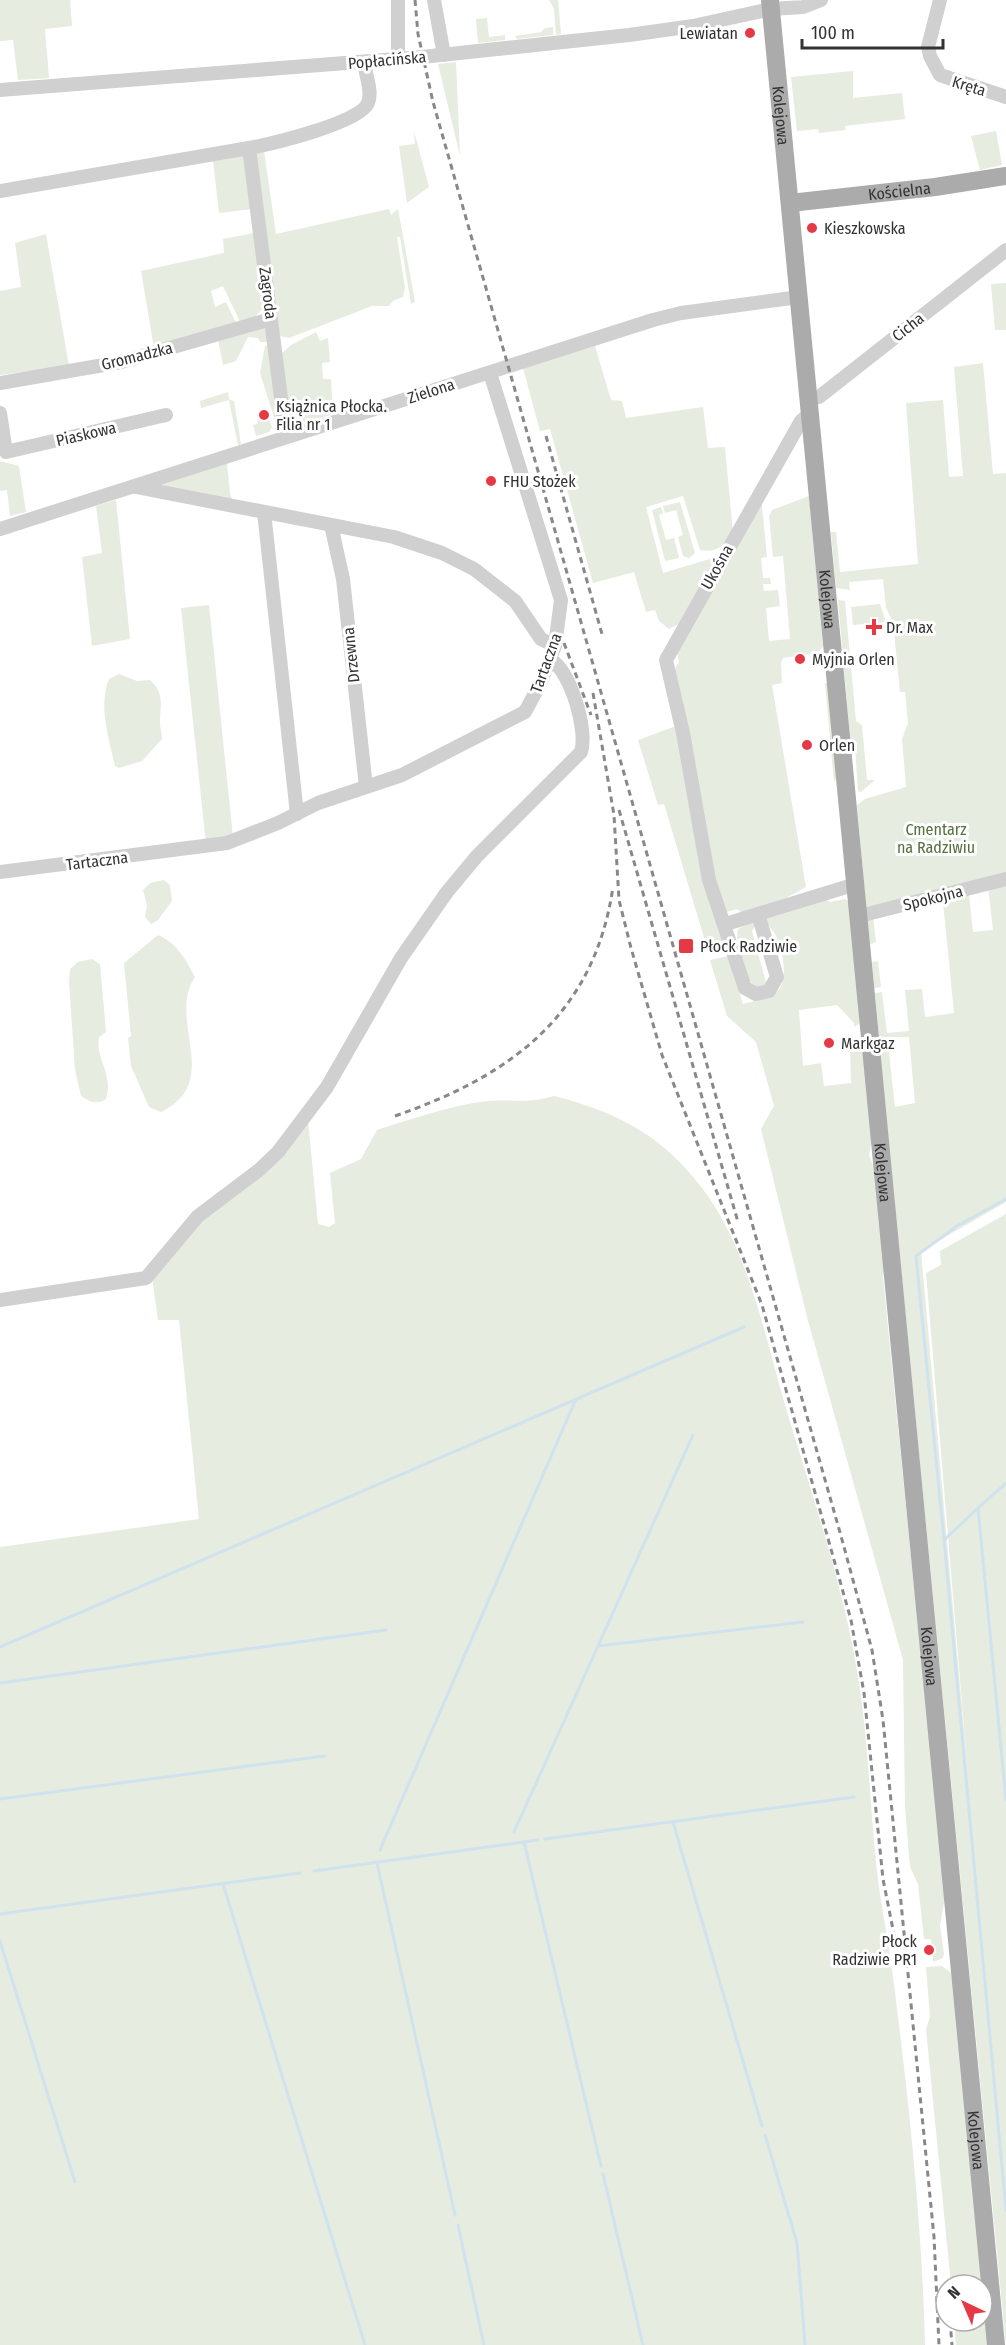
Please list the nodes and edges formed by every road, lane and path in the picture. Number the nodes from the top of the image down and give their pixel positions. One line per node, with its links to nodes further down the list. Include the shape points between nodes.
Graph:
1 (398, 0): 7 (street)
2 (434, 0): 6 (street)
3 (821, 0): 5 (street, Popłacińska, via 803,7)
4 (940, 0): 10 (street, Kręta, via 928,47 940,75)
5 (771, 5): 6 (street, Popłacińska, via 661,32); 14 (main road, Kolejowa)
6 (444, 55): 7 (street, Popłacińska)
7 (398, 59): 8 (street, Popłacińska)
8 (364, 62): 9 (street, Popłacińska); 11 (street, via 369,102 358,113)
9 (0, 90)
10 (1006, 98)
11 (249, 148): 13 (street); 17 (street, Zagroda)
12 (1006, 176): 14 (main road, Kościelna)
13 (0, 191)
14 (790, 203): 16 (main road, Kolejowa)
15 (1006, 250): 20 (street, Cicha)
16 (799, 297): 18 (street, Zielona, via 667,316); 20 (main road, Kolejowa)
17 (272, 319): 19 (street, Gromadzka, via 121,362); 23 (street, Zagroda)
18 (490, 373): 23 (street, Zielona); 28 (street, Tartaczna, via 559,589 561,612)
19 (0, 383)
20 (809, 406): 33 (main road, Kolejowa); 36 (street, Ukośna, via 666,660 709,880)
21 (0, 413): 22 (street, Piaskowa, via 6,452)
22 (166, 415)
23 (286, 437): 24 (street, Zielona)
24 (134, 487): 25 (street); 27 (street, Zielona)
25 (264, 512): 26 (street); 30 (street)
26 (331, 525): 28 (street, via 402,539 461,562 515,601); 29 (street, Drzewna, via 343,579)
27 (0, 529)
28 (553, 653): 29 (street, Tartaczna, via 528,708 519,716 402,775); 37 (street, via 575,701 584,736 581,752 477,856 447,892 401,958 327,1087 278,1152 198,1216 146,1278)
29 (366, 787): 30 (street, Tartaczna)
30 (297, 814): 31 (street, Tartaczna, via 213,846)
31 (0, 872)
32 (1006, 879): 35 (street, Spokojna)
33 (856, 884): 34 (street); 35 (main road, Kolejowa)
34 (758, 914): 36 (street); 36 (street, Ukośna, via 777,973 776,983 769,991 756,993 745,988)
35 (859, 916): 38 (main road, Kolejowa)
36 (726, 924)
37 (0, 1300)
38 (996, 2345)

